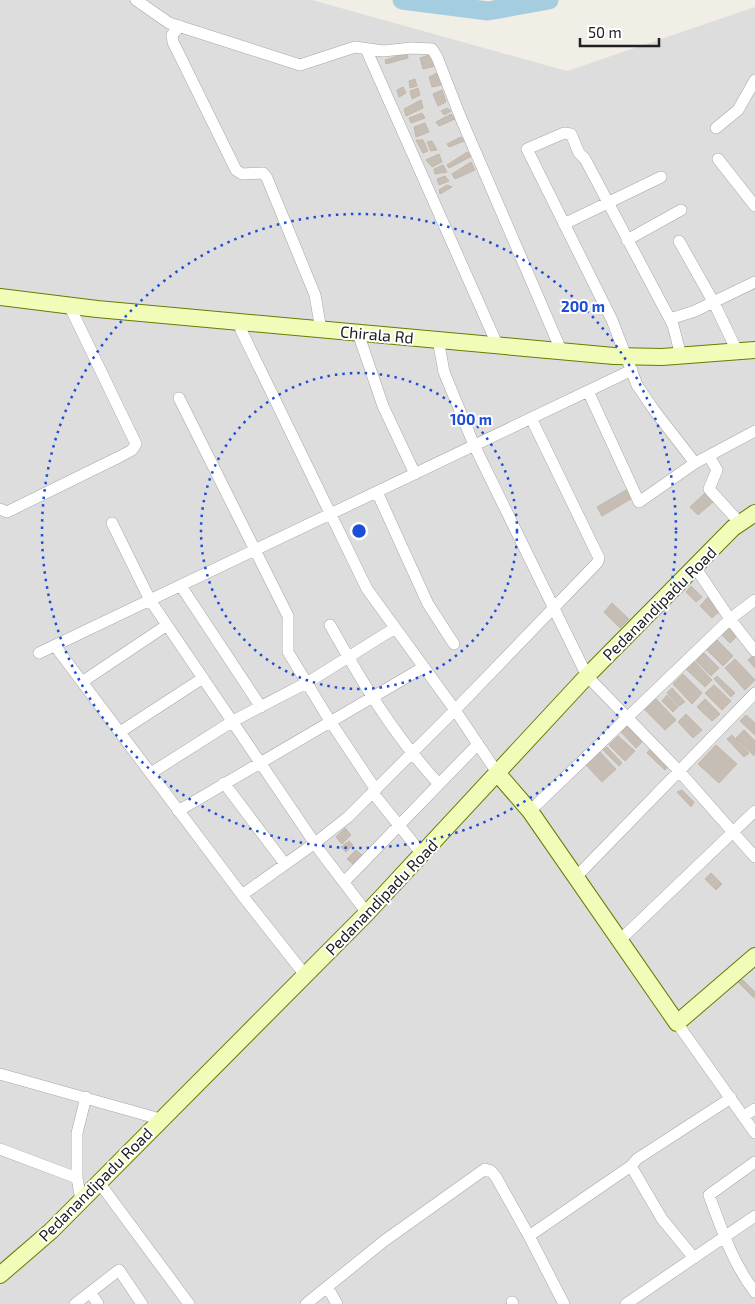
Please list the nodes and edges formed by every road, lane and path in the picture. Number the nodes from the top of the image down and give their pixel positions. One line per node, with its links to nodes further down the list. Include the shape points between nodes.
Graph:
1 (136, 0): 2 (street, via 164,20)
2 (180, 26): 3 (street, via 300,65 352,48); 20 (street, via 172,36 173,42 236,170 242,174 264,172 268,178 315,295)
3 (366, 48): 23 (street); 24 (street, via 383,51 429,48 435,52)
4 (755, 80): 5 (street, via 738,110)
5 (716, 128)
6 (718, 158): 9 (street)
7 (661, 177): 8 (street)
8 (607, 203): 11 (street); 11 (street, via 571,134 564,133 527,150); 12 (street)
9 (755, 206)
10 (681, 210): 12 (street)
11 (564, 224): 28 (street)
12 (627, 240): 18 (street)
13 (679, 241): 16 (street)
14 (755, 282): 16 (street)
15 (0, 297): 17 (main road, Chirala Rd)
16 (714, 303): 18 (street); 26 (street)
17 (69, 305): 19 (main road, Chirala Rd); 38 (street, via 136,444 119,457 7,512)
18 (670, 319): 27 (street)
19 (240, 322): 20 (main road, Chirala Rd); 40 (street, via 241,330)
20 (321, 330): 21 (main road, Chirala Rd)
21 (358, 333): 22 (main road, Chirala Rd); 36 (street, via 384,406)
22 (438, 340): 23 (main road, Chirala Rd); 33 (street, via 444,372)
23 (497, 344): 24 (main road, Chirala Rd)
24 (561, 350): 28 (main road, Chirala Rd)
25 (755, 350): 26 (main road, Chirala Rd)
26 (738, 352): 27 (main road, Chirala Rd)
27 (681, 356): 28 (main road, Chirala Rd)
28 (630, 363): 29 (street); 35 (street, via 637,385)
29 (588, 390): 31 (street); 35 (street, via 640,502)
30 (179, 398): 43 (street)
31 (531, 418): 33 (street); 48 (street, via 600,558)
32 (755, 431): 34 (street)
33 (474, 445): 36 (street); 48 (street)
34 (709, 456): 35 (street); 42 (street, via 717,470 709,485 710,492)
35 (695, 463)
36 (415, 474): 37 (street)
37 (377, 492): 40 (street); 53 (street, via 428,604)
38 (0, 510)
39 (755, 513): 42 (main road, Pedanandipadu Road)
40 (331, 514): 43 (street); 52 (street, via 368,589)
41 (112, 523): 46 (street)
42 (740, 523): 44 (main road, Pedanandipadu Road)
43 (254, 551): 45 (street); 62 (street, via 288,616 288,652)
44 (695, 567): 49 (street); 59 (main road, Pedanandipadu Road)
45 (181, 586): 46 (street); 65 (street)
46 (150, 600): 50 (street); 54 (street)
47 (755, 600): 49 (street)
48 (553, 607): 59 (street); 66 (street)
49 (730, 619): 55 (street); 67 (street)
50 (167, 625): 60 (street); 61 (street)
51 (330, 625): 57 (street)
52 (395, 628): 57 (street); 58 (street)
53 (454, 644)
54 (55, 646): 56 (street); 61 (street)
55 (755, 651)
56 (39, 653)
57 (348, 657): 62 (street); 64 (street)
58 (424, 667): 64 (street); 66 (street)
59 (587, 676): 67 (street); 76 (main road, Pedanandipadu Road)
60 (203, 678): 69 (street); 70 (street)
61 (82, 682): 70 (street)
62 (306, 683): 65 (street); 68 (street)
63 (755, 693): 74 (street)
64 (372, 698): 68 (street); 72 (street)
65 (261, 707): 69 (street)
66 (455, 710): 71 (street); 72 (street)
67 (626, 719): 74 (street); 81 (street)
68 (330, 721): 73 (street); 79 (street)
69 (233, 722): 73 (street); 75 (street)
70 (120, 732): 75 (street)
71 (478, 744): 76 (street); 78 (street)
72 (411, 754): 78 (street); 79 (street)
73 (260, 761): 77 (street); 85 (street)
74 (679, 771): 84 (street); 89 (street)
75 (151, 773): 80 (street)
76 (498, 774): 81 (main road); 86 (main road, Pedanandipadu Road)
77 (224, 782): 80 (street); 88 (street)
78 (439, 784): 83 (street)
79 (374, 791): 83 (street); 85 (street)
80 (178, 811): 91 (street)
81 (530, 811): 89 (main road)
82 (755, 811): 84 (street)
83 (398, 826): 86 (street); 90 (street)
84 (733, 832): 87 (street); 93 (street)
85 (315, 844): 88 (street); 90 (street)
86 (422, 854): 92 (main road, Pedanandipadu Road)
87 (755, 857)
88 (285, 864): 91 (street)
89 (576, 877): 93 (main road)
90 (344, 882): 92 (street)
91 (242, 895): 95 (street)
92 (367, 913): 95 (main road, Pedanandipadu Road)
93 (620, 940): 96 (main road)
94 (755, 957): 96 (main road)
95 (305, 975): 102 (main road, Pedanandipadu Road)
96 (677, 1023): 99 (street)
97 (0, 1074): 98 (street)
98 (86, 1097): 102 (street); 107 (street, via 76,1132)
99 (731, 1098): 101 (street); 106 (street)
100 (755, 1109): 101 (street)
101 (744, 1116): 103 (street)
102 (160, 1119): 108 (main road, Pedanandipadu Road)
103 (755, 1133)
104 (0, 1149): 107 (street)
105 (755, 1162): 112 (street, via 709,1194)
106 (631, 1166): 111 (street); 113 (street, via 662,1218)
107 (77, 1178): 109 (street)
108 (98, 1181): 109 (main road, Pedanandipadu Road); 122 (street)
109 (81, 1200): 114 (main road, Pedanandipadu Road)
110 (755, 1216): 112 (street)
111 (529, 1236): 115 (street, via 496,1178 485,1169 384,1241); 125 (street)
112 (725, 1237): 113 (street); 116 (street)
113 (694, 1258): 118 (street)
114 (0, 1275)
115 (328, 1288): 123 (street); 124 (street)
116 (755, 1292)
117 (91, 1293): 119 (street); 120 (street); 121 (street, via 119,1270)
118 (630, 1303)
119 (75, 1304)
120 (98, 1304)
121 (142, 1304)
122 (189, 1304)
123 (306, 1304)
124 (337, 1304)
125 (564, 1304)

